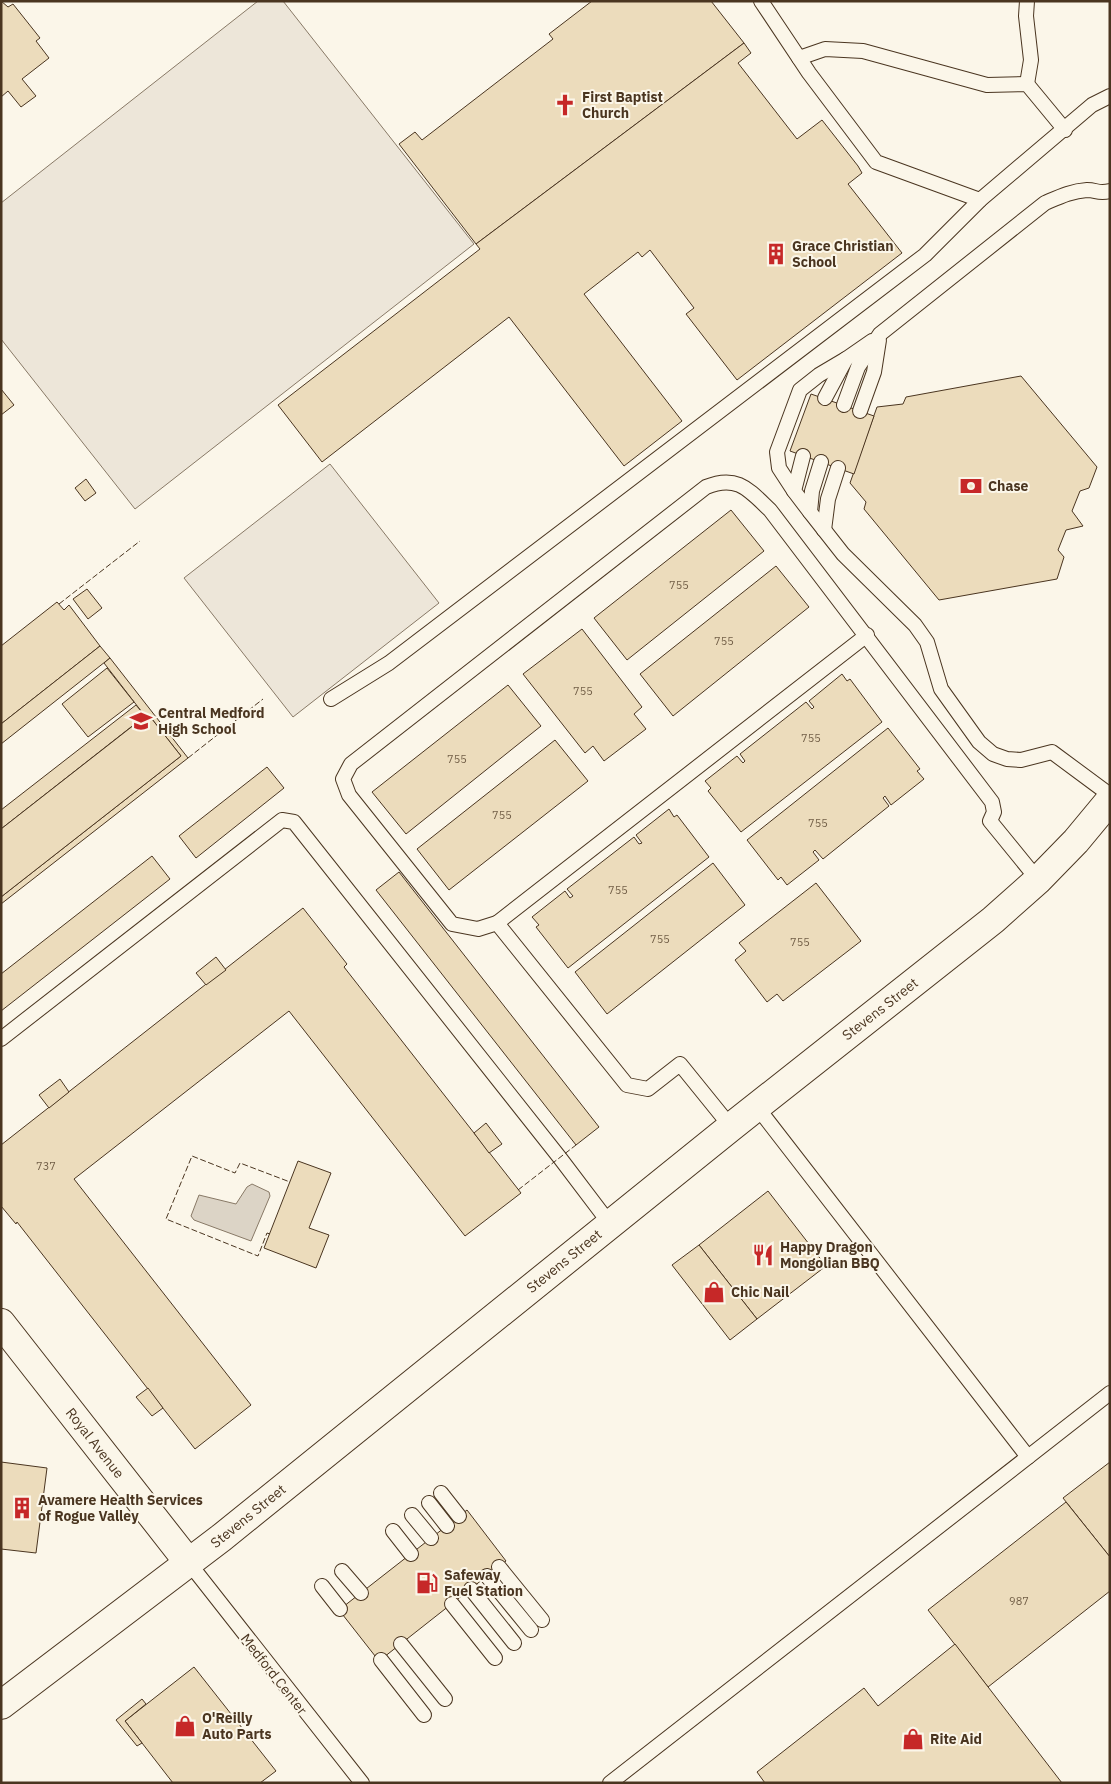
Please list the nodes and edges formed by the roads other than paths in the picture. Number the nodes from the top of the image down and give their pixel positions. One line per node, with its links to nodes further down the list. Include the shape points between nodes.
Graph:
1 (761, 1): 3 (lane)
2 (1027, 1): 4 (lane, via 1031,60)
3 (799, 58): 4 (lane, via 825,49 863,51 987,85); 8 (lane, via 876,162)
4 (1026, 84): 6 (lane)
5 (1110, 96): 6 (lane, via 1092,105)
6 (1064, 130): 8 (lane)
7 (1105, 192): 9 (lane, via 1070,192 1045,203)
8 (980, 200): 21 (lane, via 925,255 389,663)
9 (880, 334): 10 (lane); 12 (lane, via 858,367); 13 (lane, via 874,372)
10 (846, 359): 11 (lane); 17 (lane, via 800,390 778,452 779,468)
11 (825, 398)
12 (844, 405)
13 (860, 411)
14 (803, 456): 17 (lane)
15 (822, 462): 18 (lane, via 812,492)
16 (838, 468): 19 (lane, via 828,499)
17 (794, 491): 18 (lane)
18 (810, 512): 19 (lane)
19 (824, 530): 22 (lane, via 843,554 915,625 927,642 941,689 979,742 992,754 1007,759 1021,760 1052,752)
20 (867, 635): 24 (lane, via 992,802 994,812 990,821); 25 (lane); 25 (lane, via 770,510 735,482 720,481 706,487 351,764 343,779 349,795 452,924 478,929)
21 (331, 699)
22 (1110, 795)
23 (1110, 800): 24 (street, Stevens Street)
24 (1038, 880): 27 (street, Stevens Street, via 993,920)
25 (497, 924): 28 (lane, via 627,1085 648,1088 680,1064)
26 (1, 1039): 29 (lane, via 282,820 294,822)
27 (757, 1107): 28 (street, Stevens Street); 32 (lane)
28 (731, 1127): 29 (street, Stevens Street)
29 (610, 1224): 41 (street, Stevens Street)
30 (1, 1323): 41 (street, Royal Avenue)
31 (1110, 1393): 32 (lane)
32 (1028, 1457): 60 (lane)
33 (441, 1493): 36 (lane)
34 (428, 1503): 37 (lane)
35 (412, 1515): 39 (lane)
36 (459, 1516)
37 (447, 1526)
38 (393, 1531): 40 (lane)
39 (431, 1538)
40 (411, 1554)
41 (189, 1563): 57 (street, Stevens Street); 59 (lane, Medford Center)
42 (499, 1567): 50 (lane)
43 (342, 1571): 47 (lane)
44 (487, 1576): 51 (lane)
45 (322, 1586): 49 (lane)
46 (471, 1589): 52 (lane)
47 (360, 1593)
48 (452, 1604): 54 (lane)
49 (340, 1609)
50 (542, 1620)
51 (531, 1630)
52 (514, 1643)
53 (401, 1644): 56 (lane)
54 (495, 1658)
55 (381, 1660): 58 (lane)
56 (445, 1699)
57 (1, 1705)
58 (424, 1715)
59 (362, 1783)
60 (610, 1783)

